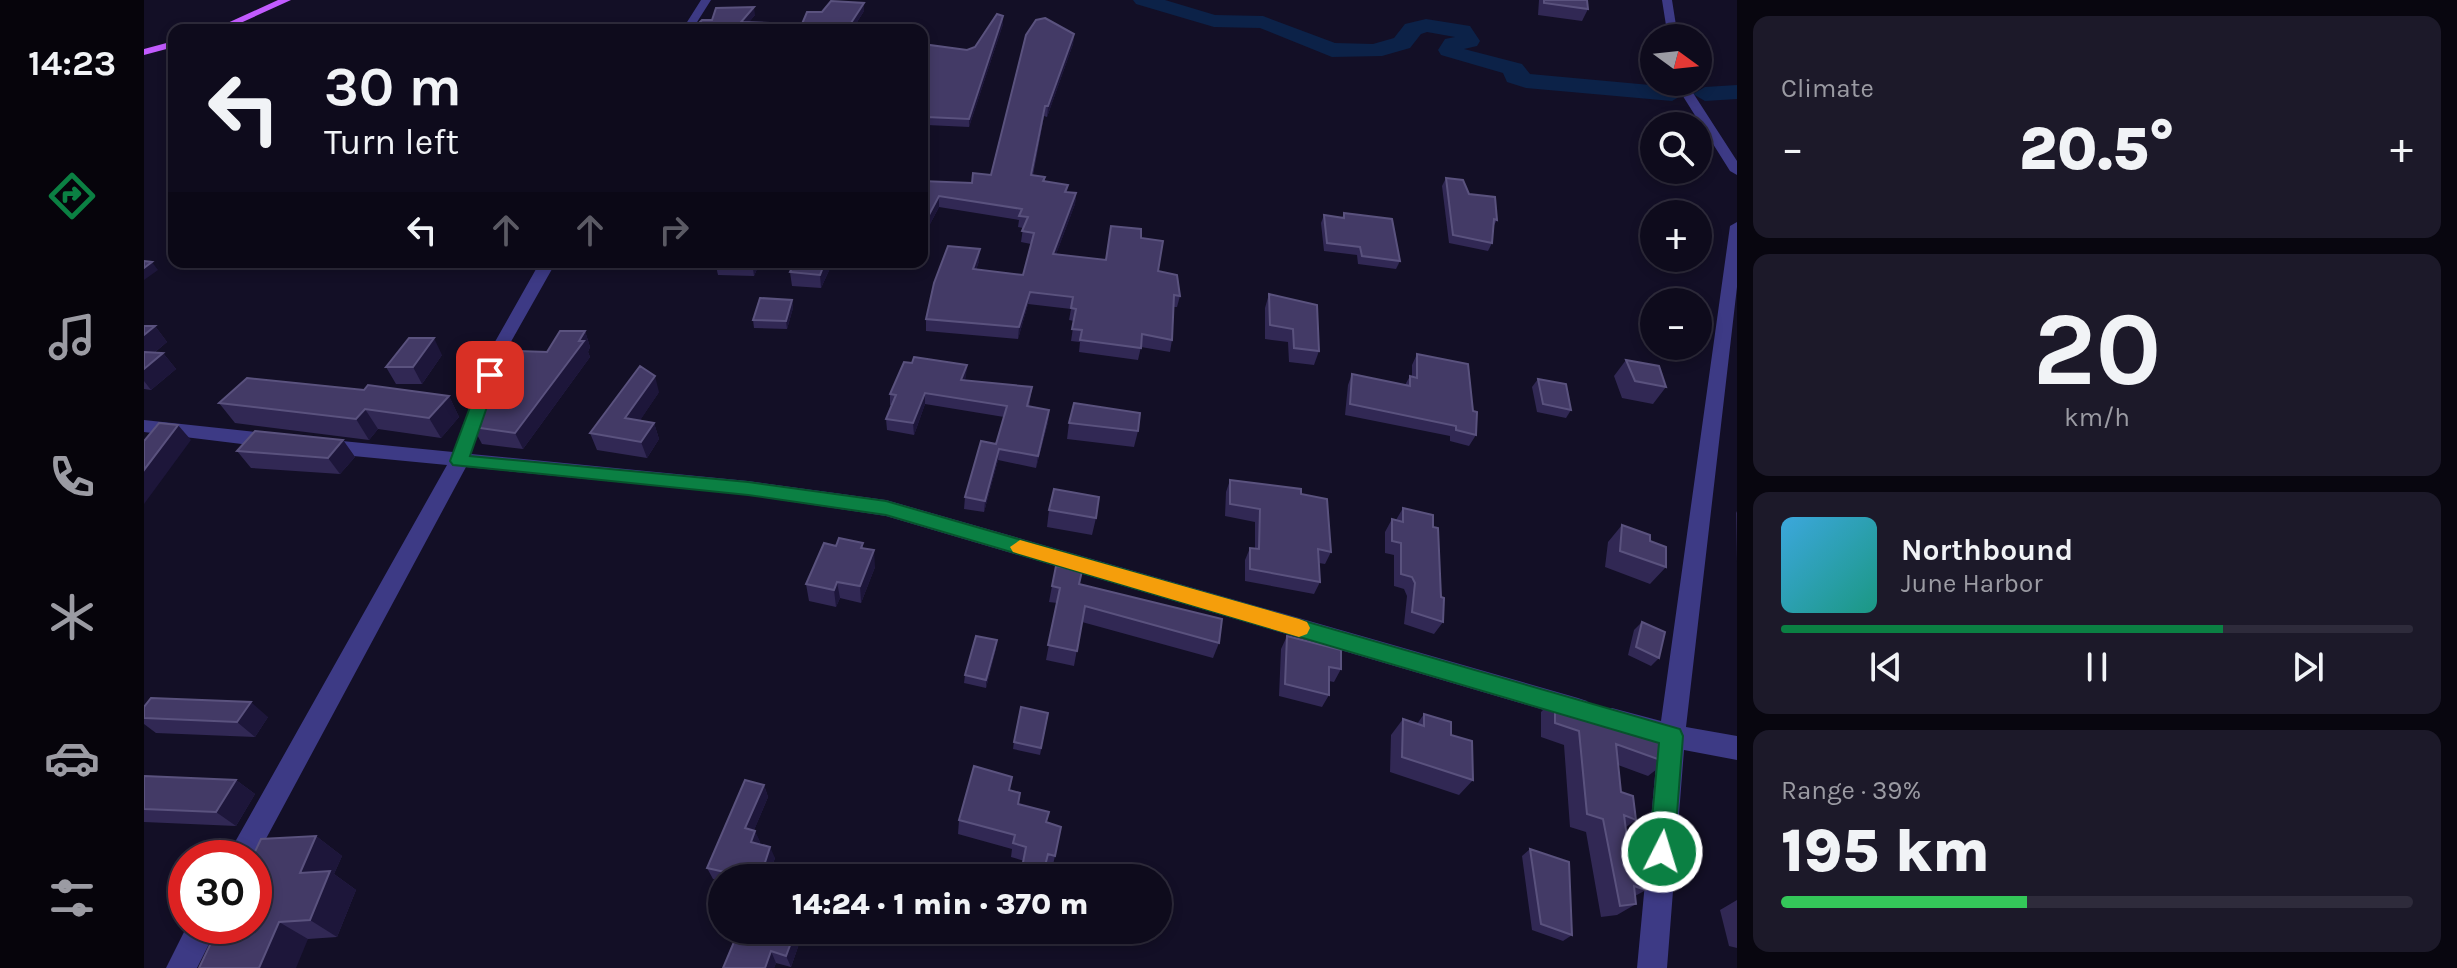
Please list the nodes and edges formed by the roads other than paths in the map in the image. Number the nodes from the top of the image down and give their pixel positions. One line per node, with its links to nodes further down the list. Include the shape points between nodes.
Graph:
1 (286, 0): 4 (main road)
2 (706, 0): 5 (street)
3 (1667, 0): 6 (street)
4 (231, 24)
5 (691, 24)
6 (1671, 24)
7 (168, 46): 8 (main road)
8 (144, 52)
9 (1689, 96): 10 (street)
10 (1737, 171)
11 (1737, 226): 15 (street)
12 (545, 268): 14 (street, via 500,347)
13 (144, 426): 14 (street)
14 (459, 461): 15 (street, via 748,488 886,508); 17 (street)
15 (1672, 736): 16 (street); 20 (street)
16 (1737, 748)
17 (250, 840)
18 (194, 944): 19 (street)
19 (181, 968)
20 (1652, 968)

